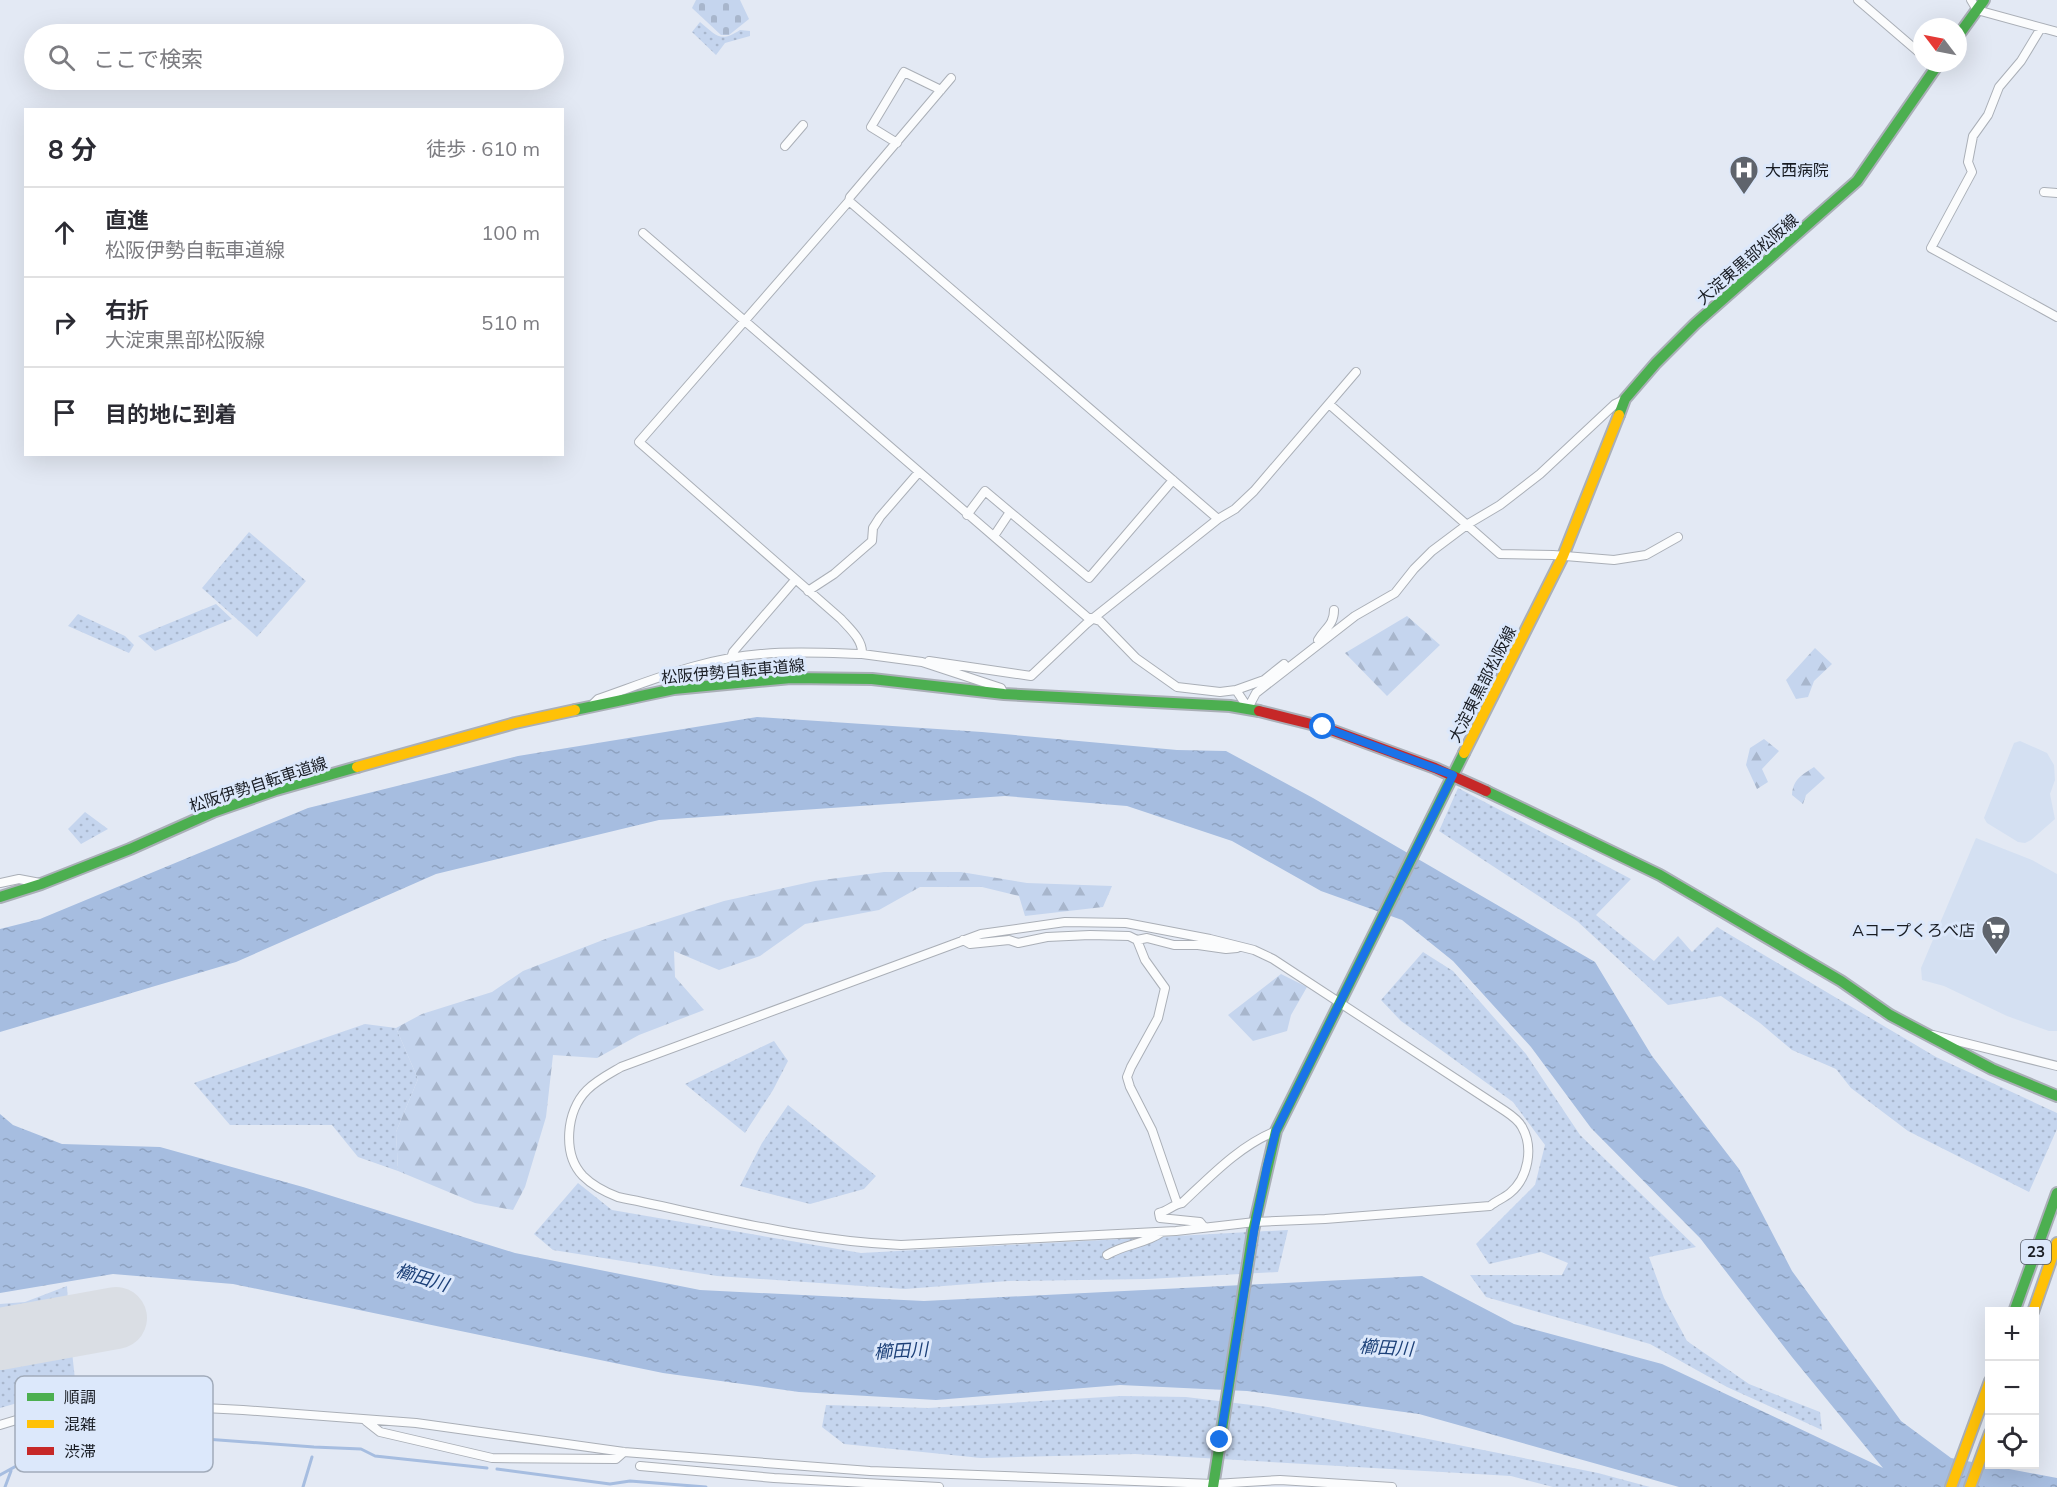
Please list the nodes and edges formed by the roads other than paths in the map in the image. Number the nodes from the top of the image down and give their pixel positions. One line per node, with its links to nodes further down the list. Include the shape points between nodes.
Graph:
1 (1858, 0): 7 (street)
2 (1983, 0): 3 (main road)
3 (1975, 3): 4 (main road); 5 (street)
4 (1967, 19)
5 (2041, 28): 6 (street); 18 (street, via 1999,87 1988,116 1973,136 1968,162 1972,172 1931,248)
6 (2057, 32)
7 (1913, 47)
8 (1930, 72): 21 (main road, 大淀東黒部松阪線, via 1857,182 1695,324)
9 (951, 78): 10 (street)
10 (941, 90): 12 (street); 12 (street, via 904,72 871,127)
11 (803, 124): 13 (street)
12 (897, 142): 16 (street)
13 (785, 146)
14 (2044, 192): 15 (street)
15 (2057, 193)
16 (849, 201): 19 (street); 24 (street)
17 (643, 233): 19 (street)
18 (2057, 317)
19 (744, 322): 23 (street); 32 (street, via 639,442)
20 (1356, 372): 22 (street)
21 (1625, 399): 28 (street, via 1540,474); 31 (main road, 大淀東黒部松阪線)
22 (1329, 404): 27 (street, via 1254,491); 28 (street)
23 (919, 472): 26 (street); 33 (street, via 880,517 873,528 872,541)
24 (1173, 480): 25 (street, via 1089,578); 27 (street)
25 (1010, 512): 26 (street, via 986,491); 29 (street)
26 (967, 514): 29 (street)
27 (1218, 519): 35 (street)
28 (1468, 524): 31 (street, via 1500,554); 36 (street, via 1432,551 1395,593)
29 (994, 536): 35 (street)
30 (1678, 537): 31 (street, via 1646,555 1614,560)
31 (1563, 556): 44 (main road, 大淀東黒部松阪線)
32 (795, 580): 33 (street); 38 (street)
33 (808, 591): 37 (street, via 854,633)
34 (1334, 610): 36 (street, via 1331,626 1318,637)
35 (1092, 619): 39 (street, via 1031,676); 40 (street, via 1100,621 1136,658 1177,687)
36 (1316, 645): 40 (street, via 1311,643 1264,680); 43 (street, via 1256,693)
37 (862, 654): 38 (street, via 761,654); 39 (street)
38 (731, 658): 42 (street, via 597,699)
39 (922, 662): 41 (street, via 1001,688)
40 (1236, 690): 43 (street)
41 (1004, 694): 42 (main road, 松阪伊勢自転車道線, via 897,681 791,678 674,689); 43 (main road, 松阪伊勢自転車道線)
42 (590, 707): 46 (main road, 松阪伊勢自転車道線, via 516,723 276,790)
43 (1248, 708): 44 (main road, 松阪伊勢自転車道線, via 1323,727)
44 (1451, 779): 51 (main road, 大淀東黒部松阪線); 52 (main road, 松阪伊勢自転車道線, via 1660,874)
45 (0, 883): 46 (street, via 19,879)
46 (41, 884): 47 (main road, 松阪伊勢自転車道線)
47 (0, 897)
48 (963, 940): 49 (street, via 970,944 1010,940 1018,943 1090,935 1129,936); 50 (street, via 1065,922 1126,923); 60 (street, via 600,1078 578,1101 570,1129 571,1152 582,1174 602,1191 618,1197 863,1244 935,1244)
49 (1137, 940): 50 (street); 57 (street, via 1145,960 1165,988 1158,1017 1127,1077 1152,1130)
50 (1242, 948): 51 (street, via 1273,959)
51 (1341, 999): 55 (main road, 大淀東黒部松阪線); 59 (street, via 1514,1118 1522,1127 1529,1158 1523,1176 1511,1192 1490,1206)
52 (1922, 1032): 53 (street); 54 (main road, 松阪伊勢自転車道線, via 1992,1069)
53 (2057, 1066)
54 (2057, 1096)
55 (1276, 1131): 57 (street, via 1229,1159 1182,1203); 59 (main road, 大淀東黒部松阪線)
56 (2057, 1193): 63 (main road, 23)
57 (1177, 1203): 58 (street, via 1159,1213 1160,1218 1200,1222)
58 (1204, 1227): 59 (street); 60 (street)
59 (1255, 1227): 73 (main road, 大淀東黒部松阪線)
60 (1163, 1231): 62 (street, via 1153,1239)
61 (2057, 1243): 64 (main road, 23)
62 (1107, 1255)
63 (2015, 1307)
64 (2033, 1307)
65 (1985, 1392): 77 (main road)
66 (213, 1408): 68 (street)
67 (15, 1420): 69 (street)
68 (366, 1421): 71 (street, via 416,1423); 71 (street, via 380,1432 492,1458 616,1459)
69 (0, 1425)
70 (1985, 1444): 78 (main road)
71 (624, 1452): 74 (street, via 870,1471)
72 (640, 1466): 75 (street)
73 (1214, 1483): 74 (street); 76 (street, via 1281,1480)
74 (1185, 1485)
75 (939, 1487)
76 (1392, 1487)
77 (1951, 1487)
78 (1970, 1487)

